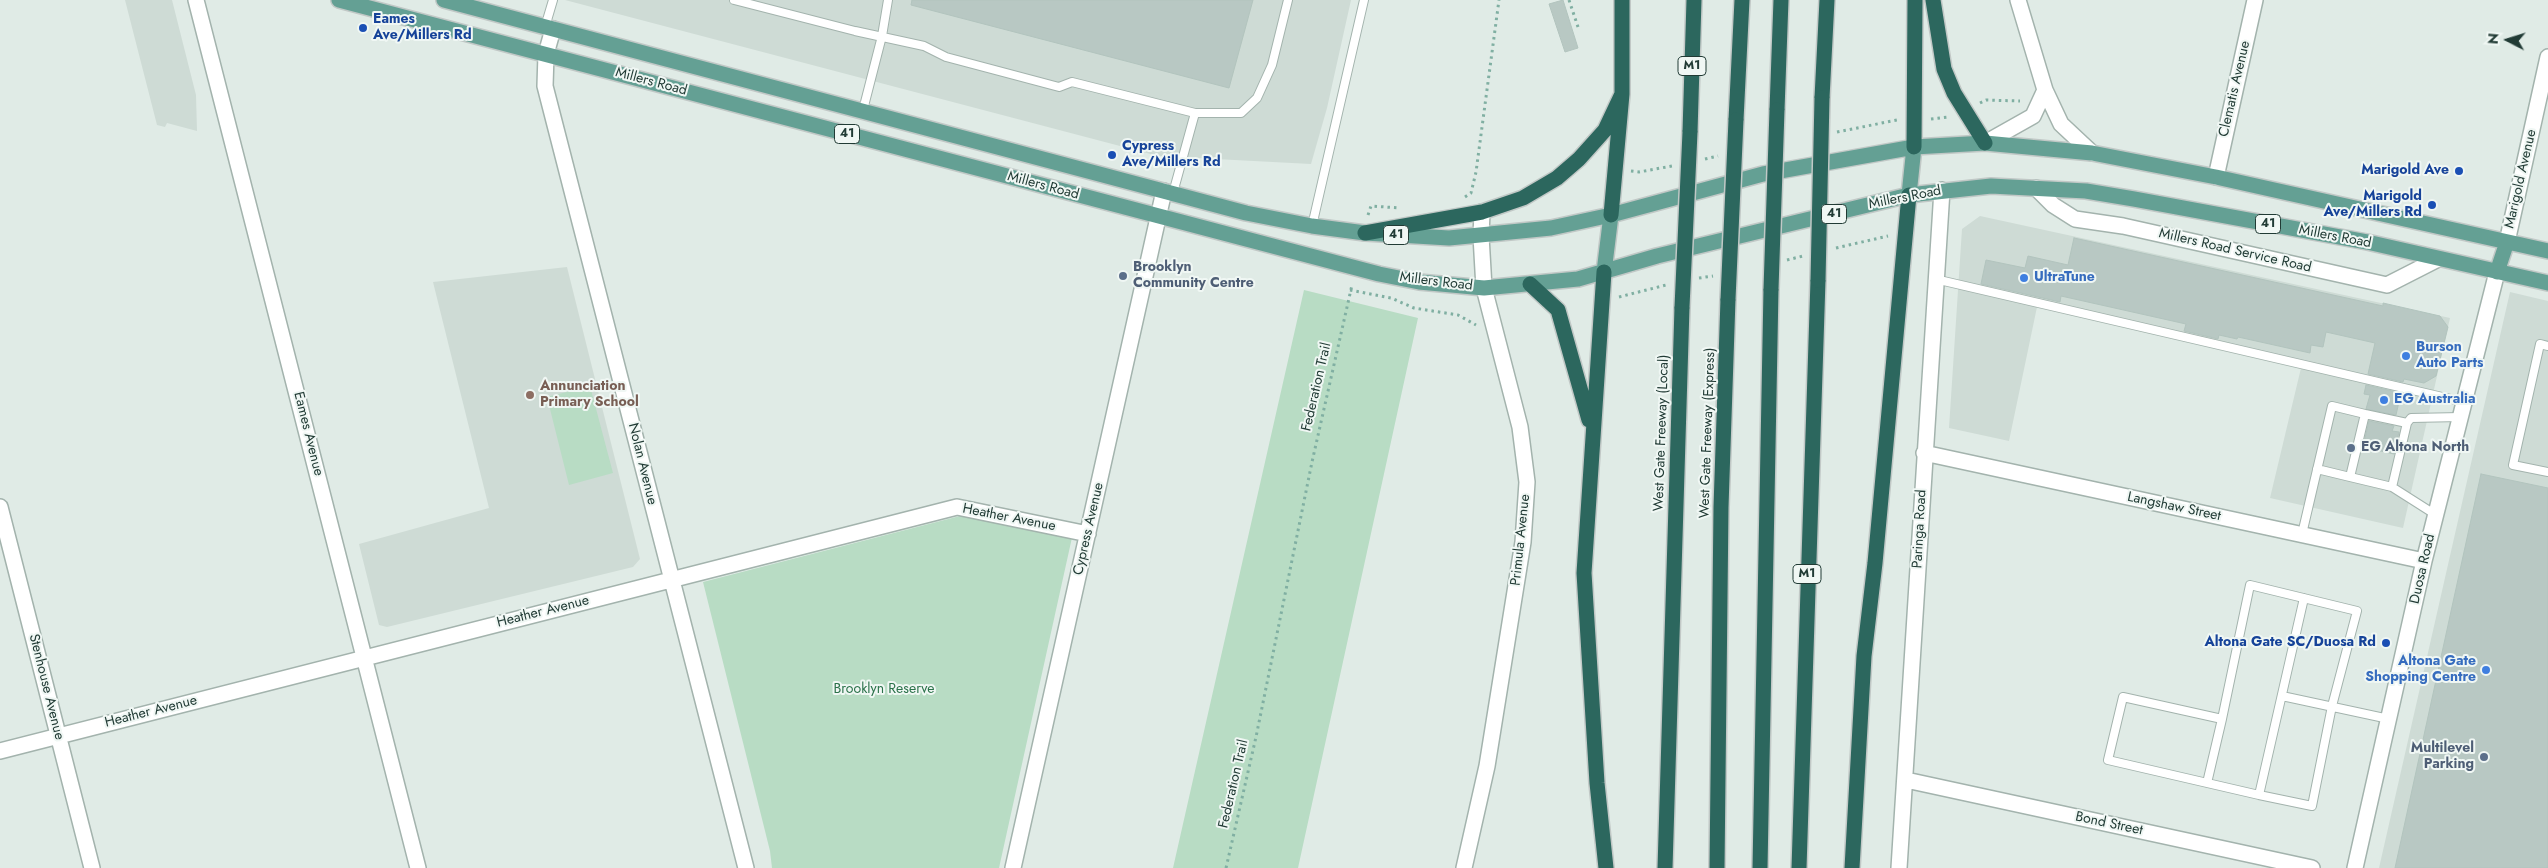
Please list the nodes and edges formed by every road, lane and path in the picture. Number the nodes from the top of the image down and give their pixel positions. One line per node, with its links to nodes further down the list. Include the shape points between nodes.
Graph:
1 (196, 0): 76 (street, Eames Avenue)
2 (339, 0): 23 (main road, Millers Road / 41)
3 (444, 0): 20 (main road, Millers Road / 41)
4 (553, 0): 20 (lane)
5 (734, 0): 22 (lane)
6 (888, 0): 22 (lane)
7 (1288, 0): 29 (lane, via 1272,65 1257,98 1241,113)
8 (1364, 0): 43 (lane)
9 (1499, 0): 38 (path, via 1476,172 1471,193)
10 (1569, 0): 21 (path)
11 (1622, 0): 26 (highway)
12 (1694, 0): 93 (highway, West Gate Freeway (Local) / M1, bridge)
13 (1742, 0): 94 (highway, West Gate Freeway (Express), bridge, via 1721,506)
14 (1781, 0): 95 (highway, bridge, via 1771,289)
15 (1827, 0): 96 (highway, M1, bridge)
16 (1915, 0): 31 (highway)
17 (1933, 0): 30 (highway, via 1944,69 1954,93)
18 (2018, 0): 25 (street)
19 (2255, 0): 33 (street, Clematis Avenue)
20 (549, 28): 23 (street, Nolan Avenue); 28 (main road, Millers Road / 41)
21 (1579, 30)
22 (882, 36): 28 (lane); 29 (lane, via 1059,87 1072,82)
23 (546, 54): 42 (main road, Millers Road / 41); 74 (street, Nolan Avenue, via 545,86)
24 (2548, 57): 46 (street, Marigold Avenue)
25 (2045, 90): 27 (path, via 2032,100); 30 (street, via 2034,116); 32 (street, via 2061,124)
26 (1622, 94): 40 (highway, via 1604,130 1557,178 1523,198); 41 (highway)
27 (1986, 100)
28 (863, 110): 36 (main road, Millers Road / 41)
29 (1195, 113): 36 (lane)
30 (1985, 143): 31 (main road, Millers Road / 41); 32 (main road, Millers Road / 41)
31 (1914, 147): 37 (main road); 41 (main road, Millers Road / 41, via 1763,174)
32 (2092, 153): 33 (main road, Millers Road / 41)
33 (2216, 177): 46 (main road, Millers Road / 41)
34 (2036, 188): 35 (main road, Millers Road / 41, via 1991,186); 48 (main road, Millers Road / 41, via 2086,191 2367,242); 48 (street, Millers Road Service Road, via 2053,205 2075,219 2123,226 2387,285)
35 (1942, 190): 37 (main road, Millers Road / 41); 52 (street, Paringa Road)
36 (1168, 192): 42 (street, Cypress Avenue); 43 (main road, Millers Road / 41, via 1246,213)
37 (1909, 196): 50 (main road, Millers Road / 41, via 1657,256); 97 (highway, via 1864,656)
38 (1459, 201)
39 (1408, 208): 44 (path, via 1370,206)
40 (1482, 212): 44 (highway); 45 (street, Primula Avenue)
41 (1611, 215): 45 (main road, Millers Road / 41, via 1551,228); 50 (main road)
42 (1157, 216): 49 (main road, Millers Road / 41); 71 (street, Cypress Avenue)
43 (1312, 226): 44 (main road, Millers Road / 41)
44 (1364, 233): 45 (main road, Millers Road / 41, via 1449,238)
45 (1481, 236): 55 (street, Primula Avenue)
46 (2507, 242): 47 (main road, Millers Road / 41); 51 (main road)
47 (2548, 251)
48 (2438, 259): 51 (main road, Millers Road / 41)
49 (1356, 267): 55 (main road, Millers Road / 41, via 1419,282); 56 (path, Federation Trail)
50 (1604, 272): 54 (main road, Millers Road / 41, via 1578,279); 63 (highway)
51 (2497, 272): 53 (main road, Millers Road / 41); 59 (street, Duosa Road)
52 (1935, 279): 59 (lane); 64 (street, Paringa Road)
53 (2548, 282)
54 (1530, 284): 55 (main road, Millers Road / 41); 63 (highway, via 1558,310)
55 (1484, 288): 91 (street, Primula Avenue, via 1520,427 1527,482 1523,542 1488,756)
56 (1350, 290): 57 (path, via 1391,298 1414,308 1458,315); 90 (path, Federation Trail)
57 (1478, 326)
58 (2548, 346): 66 (lane, via 2540,344 2513,464)
59 (2464, 402): 61 (street, Duosa Road)
60 (2365, 414): 62 (lane); 65 (lane, via 2332,406); 67 (lane)
61 (2461, 417): 62 (lane, via 2411,418); 70 (street, Duosa Road)
62 (2407, 423): 68 (lane)
63 (1592, 434): 92 (highway, via 1584,573 1596,773)
64 (1924, 453): 72 (street, Langshaw Street); 83 (street, Paringa Road)
65 (2318, 470): 67 (lane); 72 (lane)
66 (2548, 472)
67 (2350, 477): 68 (lane)
68 (2392, 488): 70 (lane)
69 (0, 507): 81 (street, Stenhouse Avenue)
70 (2436, 515): 73 (street, Duosa Road)
71 (1088, 534): 74 (street, Heather Avenue, via 957,508); 89 (street, Cypress Avenue)
72 (2302, 534): 73 (street, Langshaw Street)
73 (2424, 561): 79 (street, Duosa Road)
74 (671, 580): 76 (street, Heather Avenue); 88 (street, Nolan Avenue)
75 (2304, 598): 77 (lane); 78 (lane, via 2357,611); 80 (lane, via 2250,584)
76 (365, 658): 81 (street, Heather Avenue); 87 (street, Eames Avenue)
77 (2282, 696): 78 (lane); 85 (lane)
78 (2332, 706): 79 (lane); 85 (lane, via 2312,806)
79 (2389, 719): 100 (street, Duosa Road)
80 (2222, 720): 84 (lane); 84 (lane, via 2123,698 2110,751 2108,760)
81 (58, 736): 82 (street, Heather Avenue); 86 (street, Stenhouse Avenue)
82 (0, 751)
83 (1906, 780): 98 (street, Paringa Road); 99 (street, Bond Street)
84 (2207, 783): 85 (lane)
85 (2259, 795)
86 (92, 868)
87 (418, 868)
88 (746, 868)
89 (1013, 868)
90 (1226, 868)
91 (1464, 868)
92 (1606, 868)
93 (1665, 868)
94 (1717, 868)
95 (1760, 868)
96 (1799, 868)
97 (1852, 868)
98 (1899, 868)
99 (2312, 868)
100 (2355, 868)

